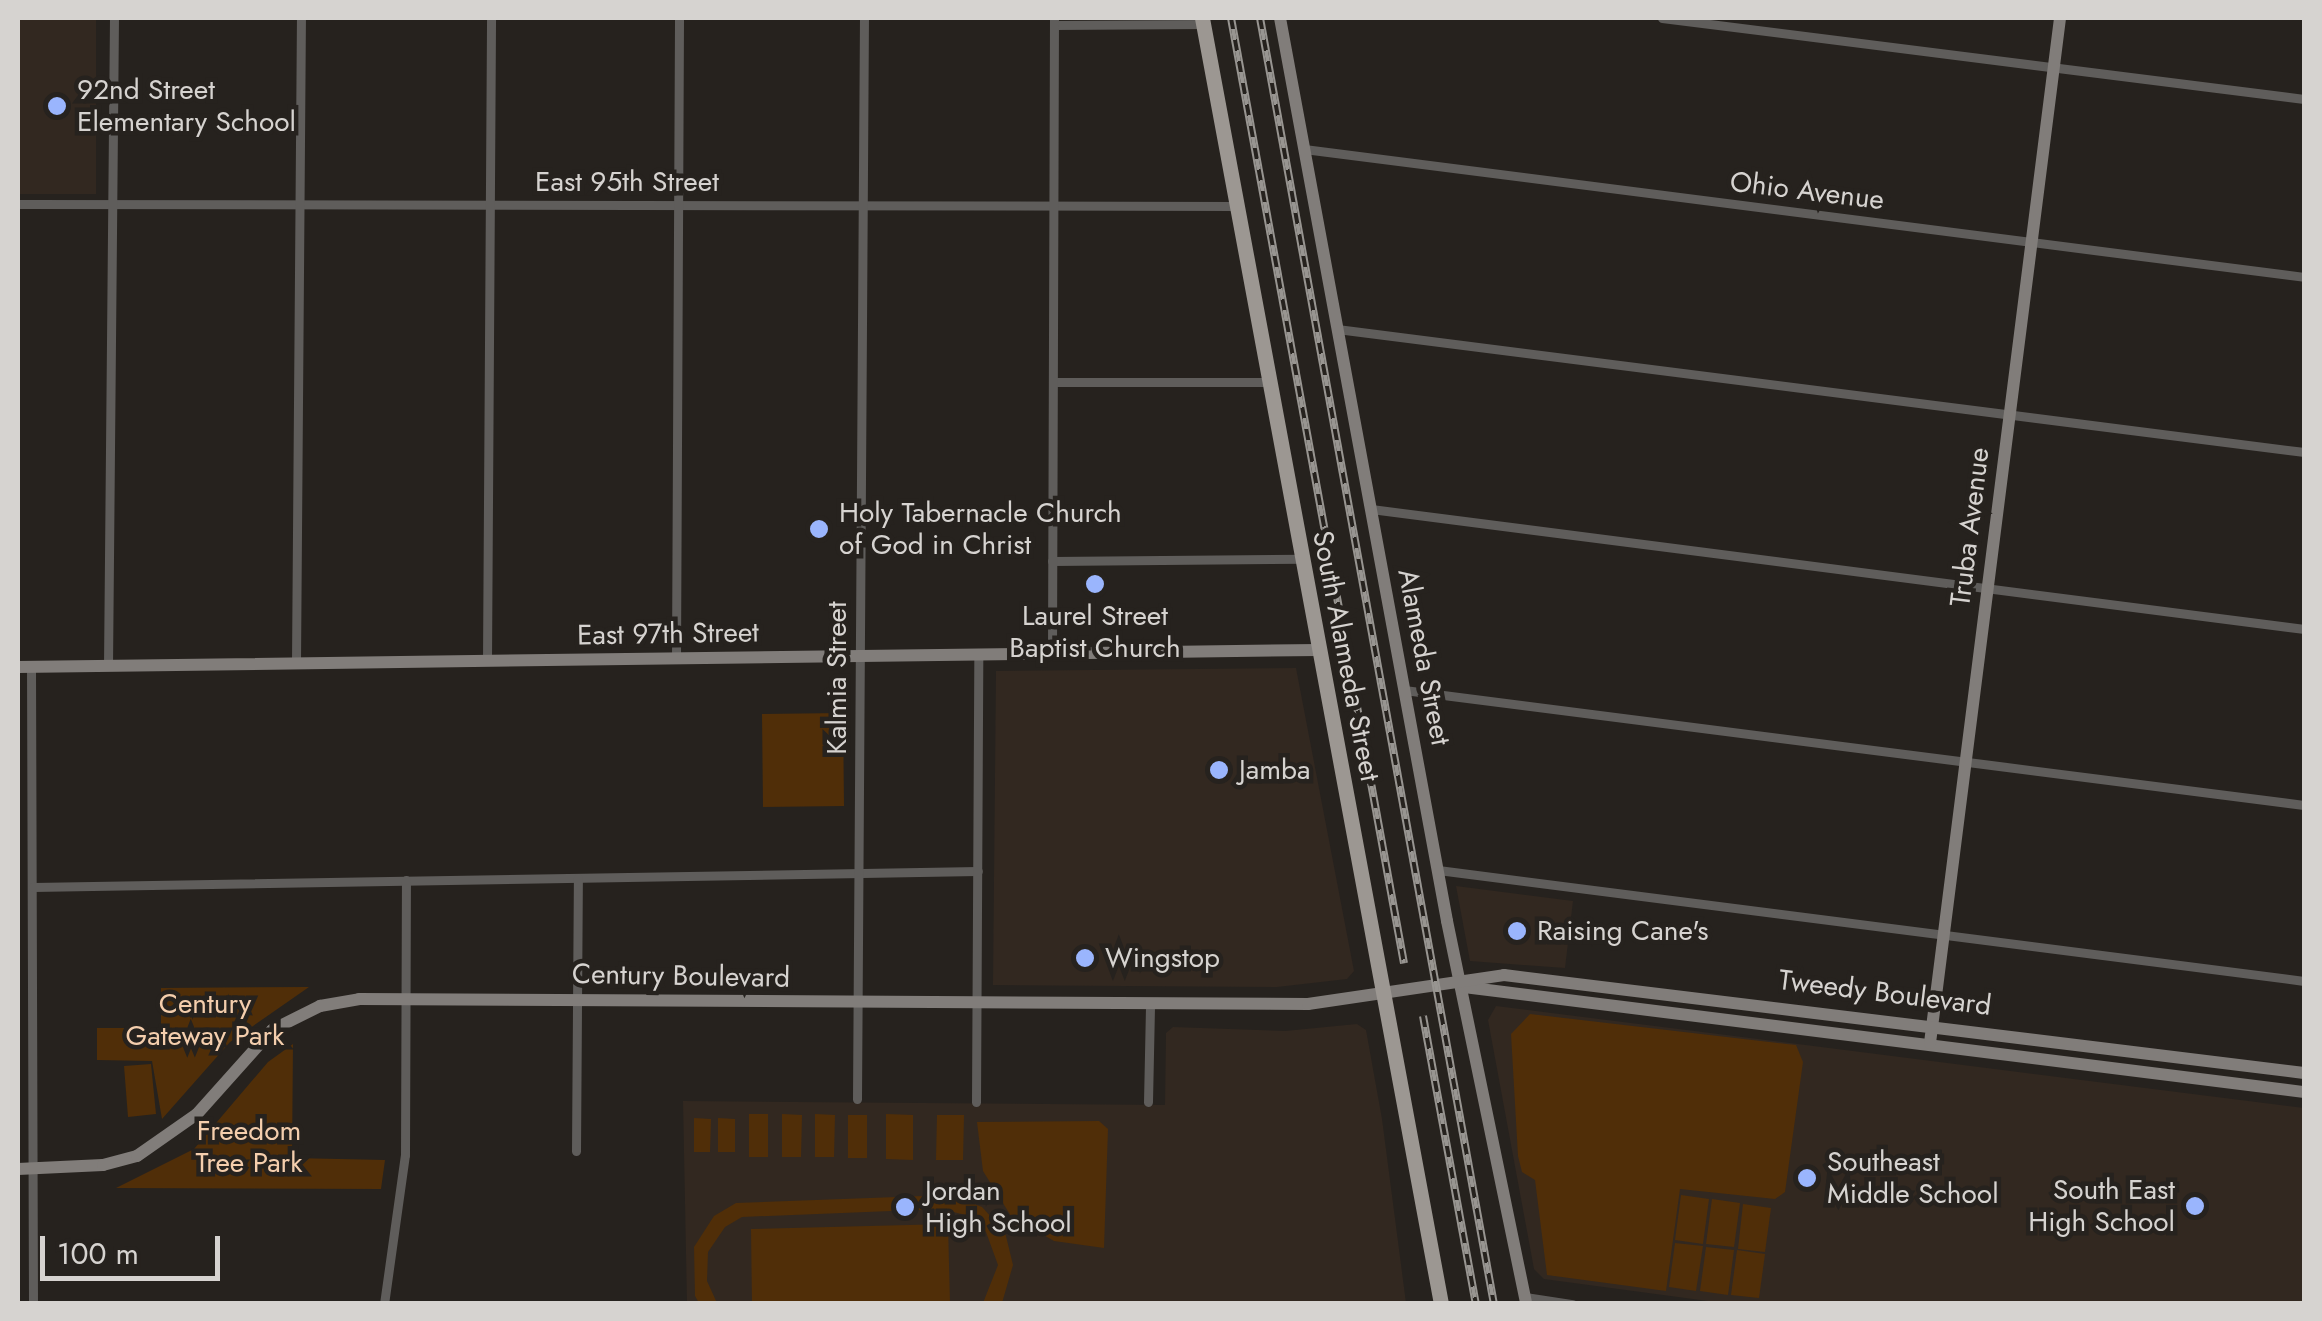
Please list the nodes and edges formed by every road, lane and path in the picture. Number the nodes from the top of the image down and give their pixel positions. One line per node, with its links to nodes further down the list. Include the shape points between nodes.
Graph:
1 (114, 18): 16 (street)
2 (301, 18): 17 (street)
3 (491, 18): 19 (street)
4 (679, 18): 14 (street)
5 (864, 18): 18 (street, Kalmia Street)
6 (1280, 18): 13 (street, Alameda Street)
7 (1662, 18): 11 (street)
8 (2060, 18): 11 (street, Truba Avenue)
9 (1203, 20): 10 (street); 21 (main road, South Alameda Street)
10 (1054, 21): 20 (street)
11 (2053, 68): 12 (street); 22 (street, Truba Avenue)
12 (2304, 99)
13 (1304, 149): 22 (street, Ohio Avenue); 24 (street, Alameda Street)
14 (678, 203): 18 (street, East 95th Street); 19 (street, East 95th Street); 38 (street)
15 (18, 204): 16 (street, East 95th Street)
16 (113, 204): 17 (street, East 95th Street); 41 (street)
17 (299, 204): 19 (street, East 95th Street); 40 (street)
18 (863, 204): 20 (street, East 95th Street); 37 (street, Kalmia Street)
19 (490, 205): 39 (street)
20 (1054, 205): 21 (street, East 95th Street); 25 (street)
21 (1238, 206): 26 (main road, South Alameda Street)
22 (2031, 242): 23 (street, Ohio Avenue); 27 (street, Truba Avenue)
23 (2304, 276)
24 (1337, 329): 27 (street); 29 (street, Alameda Street)
25 (1053, 382): 26 (street); 31 (street)
26 (1270, 382): 30 (main road, South Alameda Street)
27 (2009, 415): 28 (street); 32 (street, Truba Avenue)
28 (2304, 452)
29 (1371, 510): 32 (street); 43 (street, Alameda Street)
30 (1303, 559): 31 (street); 34 (main road, South Alameda Street)
31 (1052, 560): 35 (street)
32 (1987, 589): 33 (street); 44 (street, Truba Avenue)
33 (2304, 629)
34 (1318, 650): 35 (street, East 97th Street); 55 (main road, South Alameda Street)
35 (1052, 654): 36 (street, East 97th Street)
36 (978, 655): 37 (street, East 97th Street); 47 (street)
37 (859, 656): 38 (street, East 97th Street); 48 (street, Kalmia Street)
38 (676, 658): 39 (street, East 97th Street)
39 (487, 661): 40 (street, East 97th Street)
40 (296, 664): 41 (street, East 97th Street)
41 (108, 666): 42 (street, East 97th Street)
42 (24, 667): 51 (street)
43 (1404, 690): 44 (street); 46 (street, Alameda Street)
44 (1965, 762): 45 (street); 52 (street, Truba Avenue)
45 (2304, 804)
46 (1438, 870): 52 (street); 54 (street, Alameda Street)
47 (978, 871): 48 (street); 59 (street)
48 (858, 873): 49 (street); 58 (street, Kalmia Street)
49 (578, 878): 50 (street); 57 (street)
50 (406, 880): 51 (street); 56 (street)
51 (33, 886): 70 (street)
52 (1943, 934): 53 (street); 61 (street, Truba Avenue)
53 (2304, 981)
54 (1461, 986): 55 (street, Tweedy Boulevard); 61 (street, Tweedy Boulevard, via 1490,975 1548,978); 62 (street, Tweedy Boulevard); 71 (street, Alameda Street)
55 (1393, 994): 60 (street, Century Boulevard, via 1308,1004); 74 (main road, South Alameda Street)
56 (406, 998): 57 (street, Century Boulevard); 70 (street, Century Boulevard, via 337,1002 293,1017 256,1046 197,1114 137,1156); 73 (street, via 406,1155)
57 (577, 1000): 58 (street, Century Boulevard); 68 (street)
58 (858, 1003): 59 (street, Century Boulevard); 65 (street, Kalmia Street)
59 (977, 1004): 60 (street, Century Boulevard); 66 (street)
60 (1150, 1004): 67 (street)
61 (1932, 1024): 62 (street, Truba Avenue); 63 (street, Tweedy Boulevard)
62 (1930, 1043): 64 (street, Tweedy Boulevard)
63 (2304, 1073)
64 (2304, 1092)
65 (858, 1098)
66 (976, 1102)
67 (1148, 1102)
68 (576, 1152)
69 (18, 1169): 70 (street, Century Boulevard)
70 (33, 1169): 72 (street)
71 (1525, 1300): 75 (street)
72 (33, 1304)
73 (384, 1304)
74 (1441, 1304)
75 (1572, 1304)

